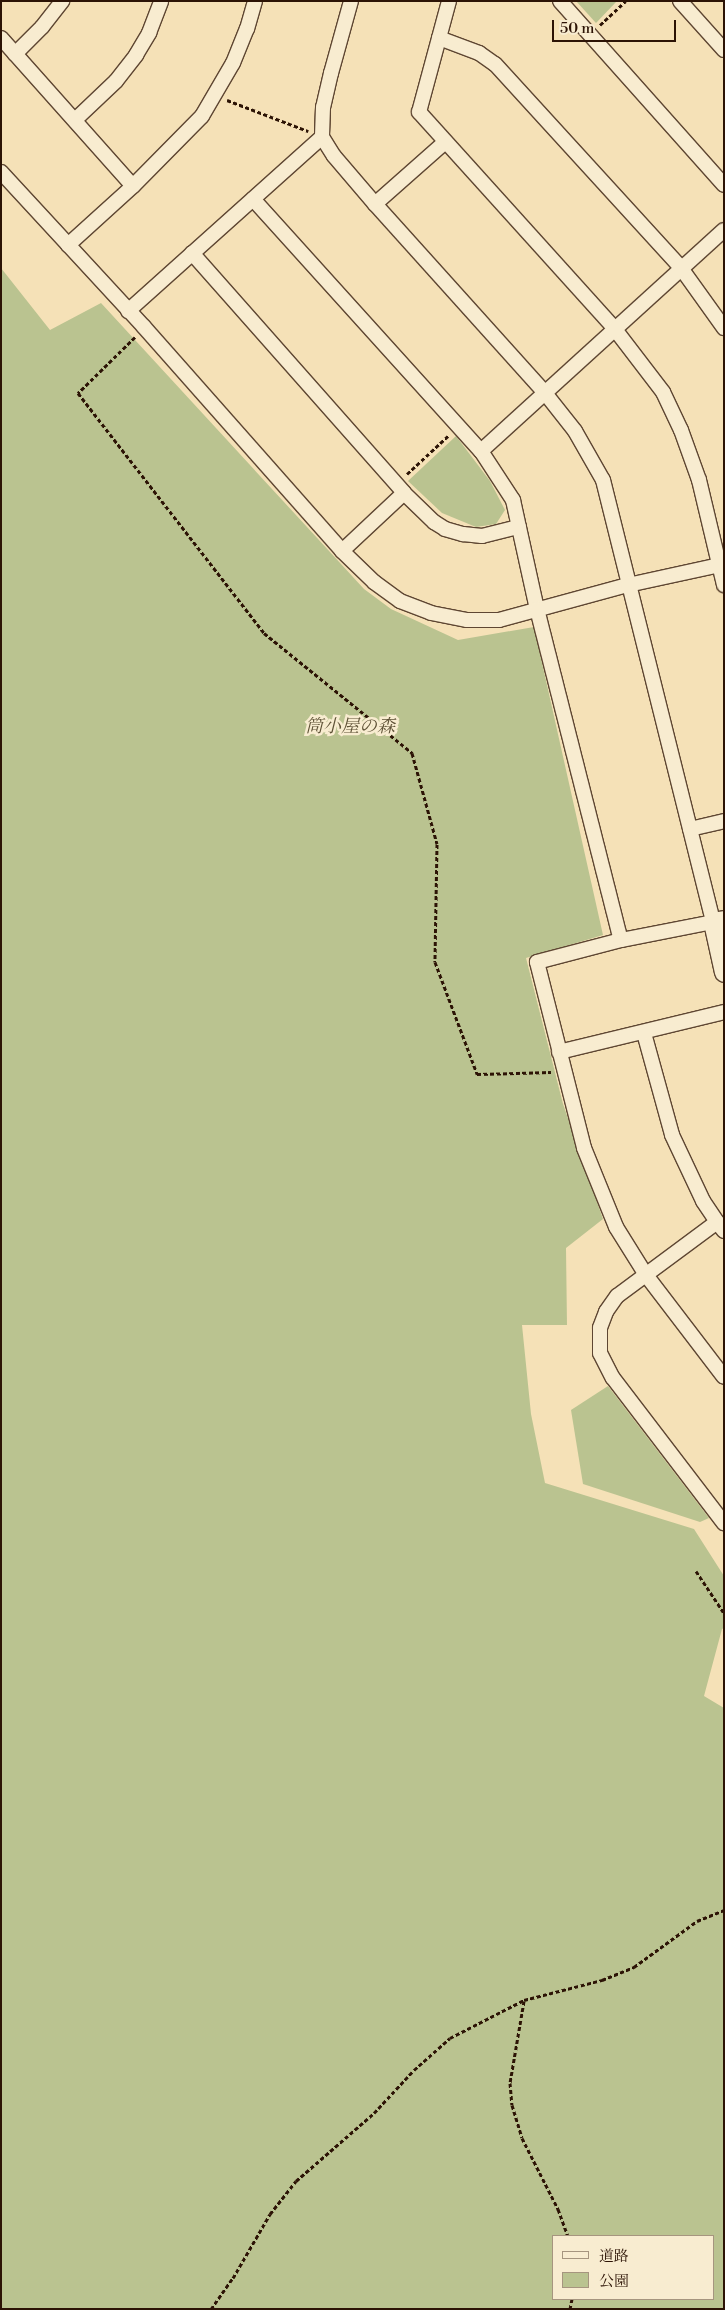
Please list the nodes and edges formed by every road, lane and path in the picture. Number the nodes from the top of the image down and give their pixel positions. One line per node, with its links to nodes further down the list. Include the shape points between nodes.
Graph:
1 (62, 1): 13 (street, via 42,28)
2 (162, 1): 15 (street, via 136,55 116,81)
3 (255, 1): 14 (street, via 233,63)
4 (351, 1): 16 (street, via 323,107)
5 (449, 1): 11 (street)
6 (560, 1): 9 (street)
7 (626, 1): 9 (path)
8 (680, 1): 12 (street)
9 (589, 35): 19 (street)
10 (1, 38): 13 (street)
11 (439, 38): 17 (street, via 419,112); 26 (street, via 479,52 495,64)
12 (724, 50)
13 (15, 54): 15 (street)
14 (215, 95): 16 (path); 20 (street, via 202,116)
15 (76, 119): 20 (street)
16 (322, 137): 21 (street); 22 (street, via 334,156)
17 (445, 142): 22 (street); 29 (street)
18 (1, 172): 24 (street)
19 (724, 185)
20 (133, 186): 24 (street)
21 (253, 199): 25 (street); 32 (street)
22 (376, 204): 31 (street)
23 (724, 230): 26 (street)
24 (68, 245): 27 (street)
25 (192, 253): 27 (street); 34 (street)
26 (681, 268): 29 (street); 30 (street)
27 (128, 311): 28 (street)
28 (144, 327): 36 (street); 49 (path, via 78,393 264,633 412,753 437,844 435,962 477,1074)
29 (614, 328): 31 (street); 37 (street, via 663,392 681,430 699,480)
30 (724, 328)
31 (545, 393): 33 (street); 38 (street, via 575,431 603,480)
32 (458, 427): 33 (street); 34 (path)
33 (481, 451): 35 (street, via 513,500)
34 (400, 488): 35 (street, via 445,529 482,536); 36 (street)
35 (519, 527): 40 (street)
36 (342, 551): 40 (street, via 374,582 400,601 431,613 467,620 499,620)
37 (721, 565): 38 (street); 39 (street)
38 (628, 585): 40 (street); 42 (street)
39 (724, 585)
40 (537, 609): 44 (street)
41 (724, 821): 42 (street)
42 (690, 829): 43 (street)
43 (718, 921): 44 (street); 45 (street)
44 (621, 940): 48 (street, via 538,962)
45 (724, 972)
46 (724, 1012): 47 (street)
47 (644, 1033): 48 (street); 50 (street, via 672,1135 703,1201)
48 (559, 1052): 49 (street)
49 (565, 1072): 51 (street, via 584,1148 601,1192 616,1227)
50 (720, 1227): 51 (street)
51 (646, 1275): 52 (street); 53 (street, via 618,1296 606,1312 600,1328 600,1353 613,1378)
52 (724, 1377)
53 (724, 1522)
54 (696, 1571): 55 (path)
55 (724, 1613)
56 (724, 1910): 57 (path, via 697,1921 634,1967 602,1980)
57 (524, 2000): 58 (path, via 510,2083 512,2105 522,2138); 59 (path, via 450,2038 414,2070 374,2113 296,2181 270,2214)
58 (568, 2235)
59 (211, 2309)

